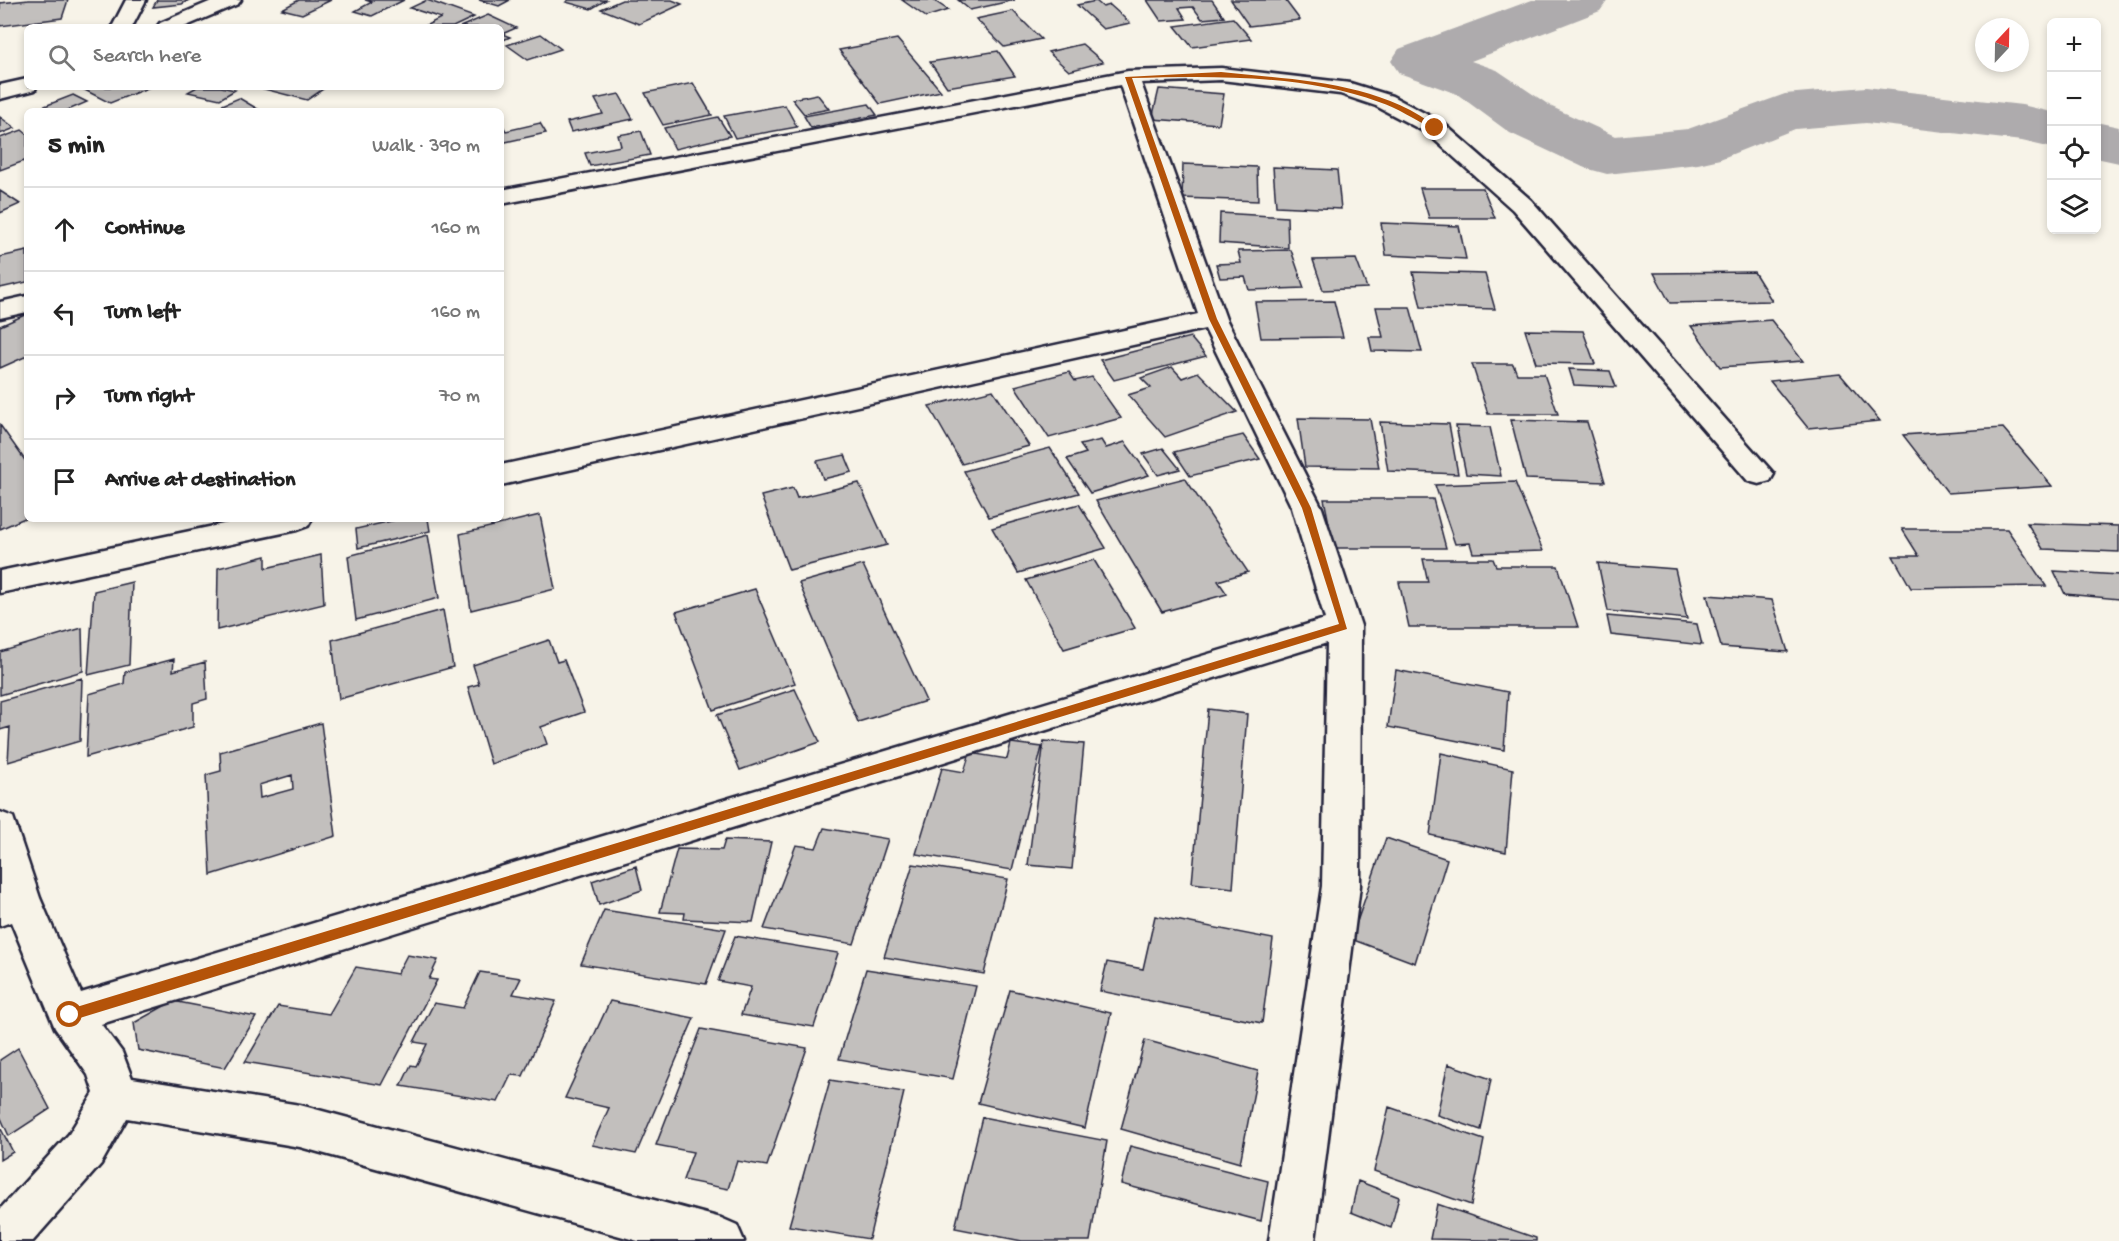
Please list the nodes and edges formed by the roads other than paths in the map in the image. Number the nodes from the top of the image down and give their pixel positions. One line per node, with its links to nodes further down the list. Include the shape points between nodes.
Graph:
1 (136, 0): 3 (street)
2 (231, 0): 4 (street)
3 (124, 24)
4 (174, 24)
5 (1128, 77): 8 (street); 11 (street); 12 (street, via 1221,74 1342,88 1383,101 1435,128 1522,205)
6 (24, 86): 7 (street)
7 (0, 92)
8 (504, 196)
9 (24, 305): 10 (street)
10 (0, 310)
11 (1213, 319): 13 (street); 16 (street, via 1307,508)
12 (1759, 474)
13 (504, 475)
14 (283, 522): 15 (street)
15 (0, 582)
16 (1344, 626): 19 (street); 23 (street, via 1341,886)
17 (0, 828): 18 (street)
18 (10, 904): 19 (street)
19 (70, 1015): 20 (street, via 107,1066)
20 (116, 1096): 21 (street, via 85,1149); 22 (street, via 300,1126)
21 (1, 1241)
22 (721, 1241)
23 (1292, 1241)

